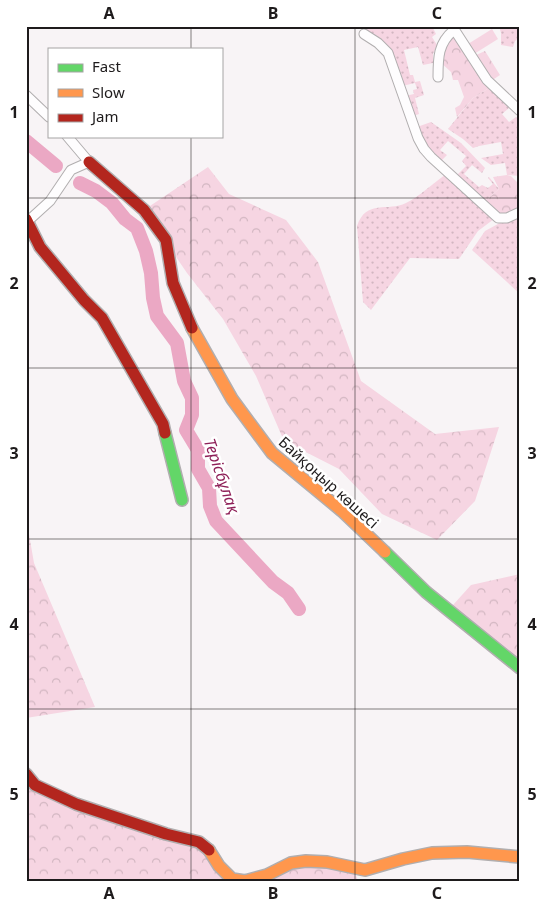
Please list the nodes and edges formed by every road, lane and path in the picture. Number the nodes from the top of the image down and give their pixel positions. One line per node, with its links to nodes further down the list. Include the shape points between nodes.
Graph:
1 (454, 27): 3 (street, via 440,48); 5 (street, via 486,80)
2 (364, 34): 9 (street, via 388,53 418,138 431,157 498,218)
3 (438, 77)
4 (26, 95): 6 (street)
5 (520, 111)
6 (48, 116)
7 (69, 138): 8 (street, Байқоңыр көшесі)
8 (89, 162): 10 (street, via 71,170 50,201); 12 (street, Байқоңыр көшесі, via 144,210 166,240 173,284 194,332 232,399 272,454 342,511 426,592)
9 (520, 212)
10 (27, 220): 11 (street, via 40,247 102,318 163,424)
11 (182, 500)
12 (520, 668)
13 (26, 774): 14 (street, via 35,785 76,804 199,842 232,880 245,881 291,863 306,861 365,870 432,853 467,852)
14 (520, 857)

